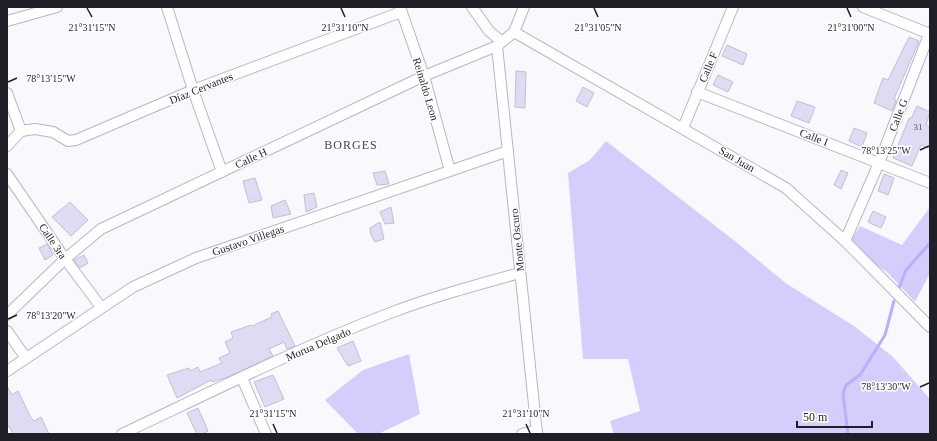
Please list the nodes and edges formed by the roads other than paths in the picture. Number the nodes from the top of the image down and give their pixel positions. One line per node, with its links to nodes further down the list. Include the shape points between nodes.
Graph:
1 (57, 7): 8 (street)
2 (168, 7): 13 (street)
3 (472, 7): 11 (street)
4 (524, 7): 9 (street)
5 (733, 7): 14 (street, Calle F)
6 (863, 7): 10 (street)
7 (400, 9): 12 (street, Reinaldo Leon); 13 (street, Díaz Cervantes)
8 (7, 21)
9 (514, 32): 11 (street, Calle H); 16 (street, San Juan)
10 (930, 33): 20 (street, Calle G)
11 (499, 43): 12 (street, Calle H); 19 (street, Monte Oscuro)
12 (424, 76): 21 (street, Reinaldo Leon); 22 (street, Calle H)
13 (193, 90): 17 (street, Díaz Cervantes, via 71,141 45,130); 22 (street)
14 (698, 92): 16 (street, Calle F); 20 (street, Calle I)
15 (7, 93): 17 (street)
16 (683, 128): 25 (street, San Juan, via 786,188)
17 (21, 130): 18 (street)
18 (7, 146)
19 (508, 151): 21 (street, Gustavo Villegas); 27 (street, Monte Oscuro)
20 (879, 163): 24 (street, Calle I); 25 (street, Calle G)
21 (450, 171): 28 (street, Gustavo Villegas, via 196,258 133,287)
22 (222, 172): 26 (street, Calle H, via 101,229)
23 (7, 174): 26 (street, Calle 3ra)
24 (930, 183)
25 (845, 241): 30 (street, San Juan)
26 (65, 259): 28 (street, Calle 3ra); 29 (street, Calle H)
27 (520, 273): 34 (street, Morua Delgado, via 390,313); 35 (street, Monte Oscuro)
28 (101, 308): 32 (street, Gustavo Villegas)
29 (7, 315)
30 (930, 327)
31 (7, 331): 32 (street)
32 (26, 358): 33 (street, Gustavo Villegas)
33 (7, 371)
34 (242, 378): 36 (street, Morua Delgado); 37 (street)
35 (537, 432): 38 (street)
36 (122, 434)
37 (266, 434)
38 (522, 434)

